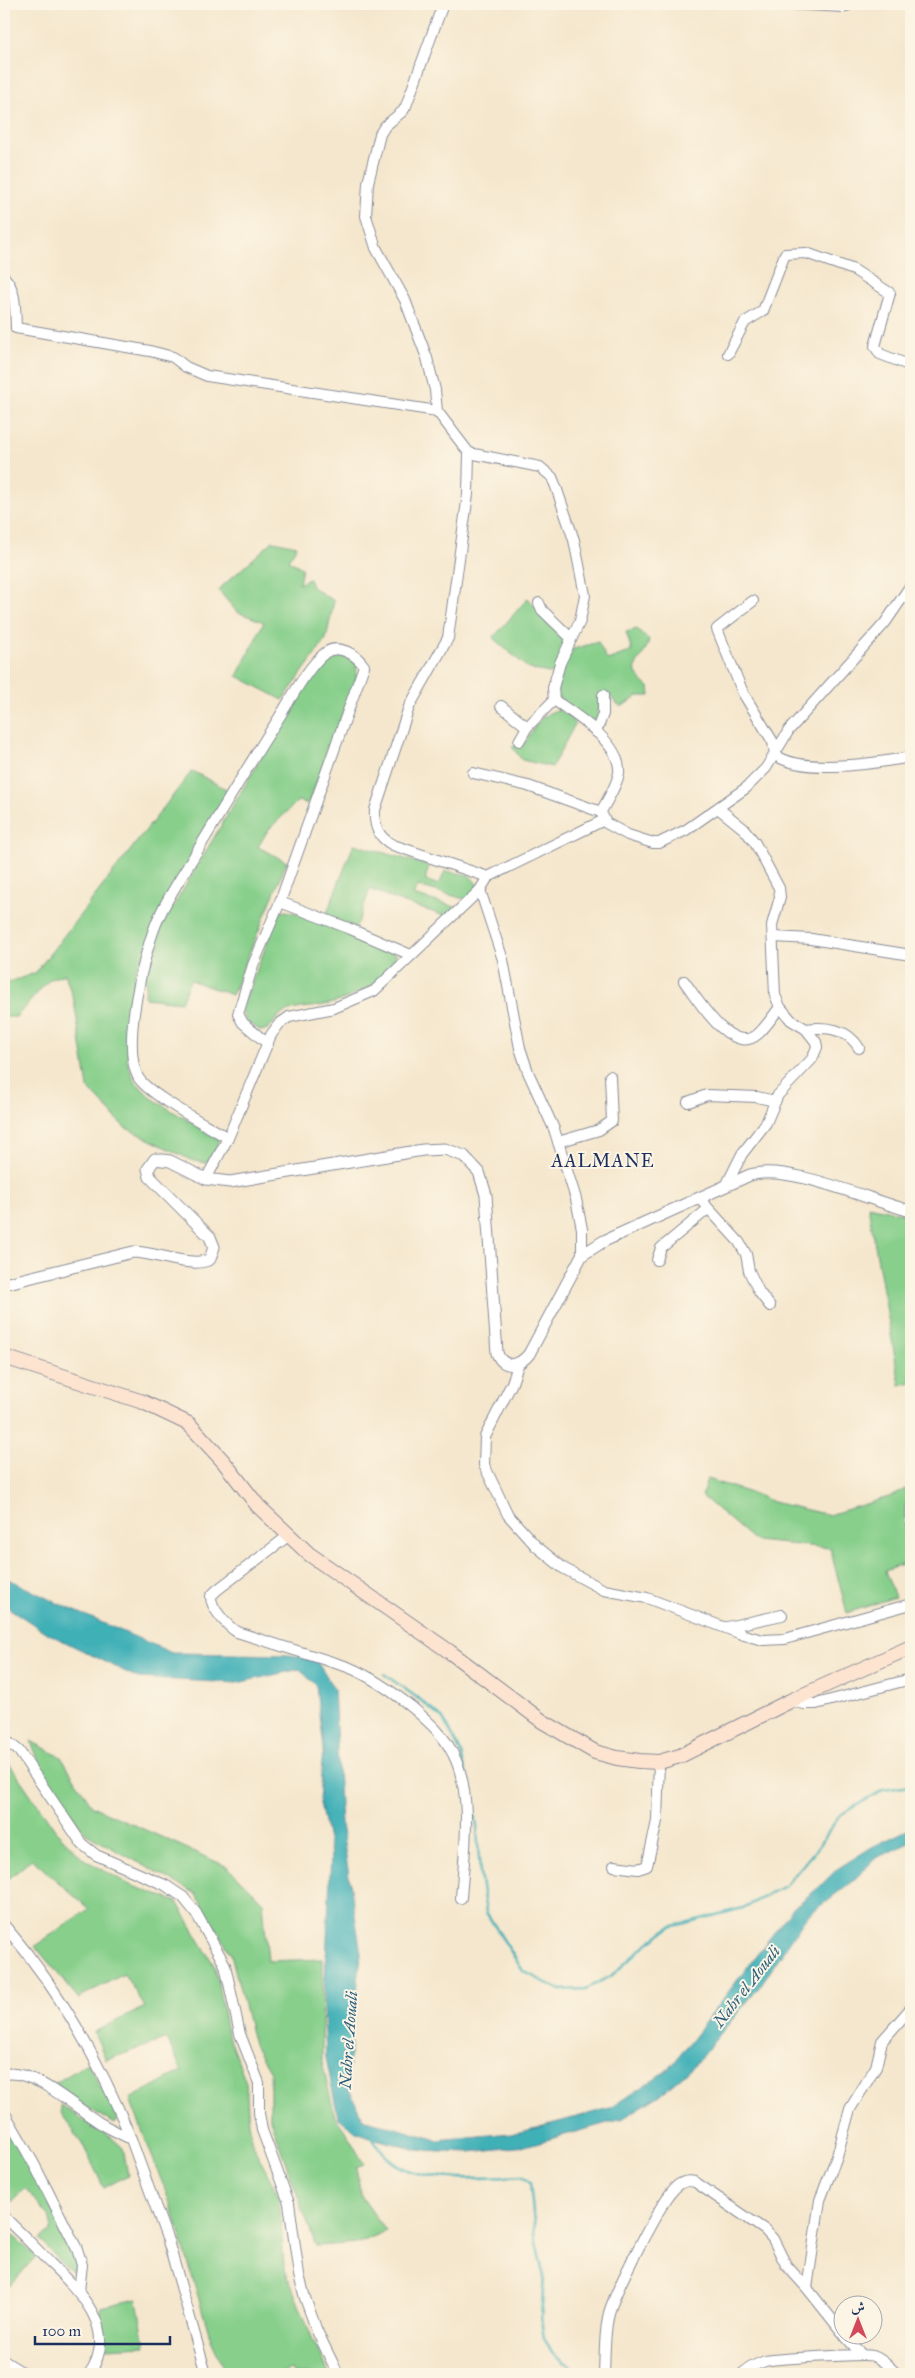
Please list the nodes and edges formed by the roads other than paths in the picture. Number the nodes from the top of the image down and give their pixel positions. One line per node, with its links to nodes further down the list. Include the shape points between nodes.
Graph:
1 (443, 4): 7 (street, via 406,106 380,134 366,200 366,216 376,248 405,300 427,358)
2 (787, 4): 3 (street, via 844,7)
3 (851, 4)
4 (4, 277): 7 (street, via 14,294 16,328 150,351 173,357 207,376)
5 (728, 354): 6 (street, via 745,322 763,311 785,254 806,253 854,270 890,293 874,346 880,354)
6 (911, 366)
7 (437, 411): 8 (street)
8 (469, 453): 12 (street, via 540,467 552,477 574,540 585,594 580,621); 24 (street, via 468,494 448,638 409,707 374,820 380,836 393,845)
9 (911, 585): 19 (street, via 885,623 789,730)
10 (753, 601): 19 (street, via 716,630 743,693 773,742)
11 (539, 603): 12 (street, via 542,610)
12 (571, 638): 14 (street, via 552,688)
13 (603, 695): 17 (street, via 603,714)
14 (554, 700): 16 (street); 17 (street)
15 (501, 706): 16 (street)
16 (527, 727): 18 (street)
17 (596, 732): 23 (street, via 619,765)
18 (519, 741)
19 (774, 755): 20 (street, via 789,762 830,765 876,763); 22 (street, via 757,780)
20 (911, 757)
21 (473, 773): 23 (street, via 528,786)
22 (718, 808): 23 (street, via 676,836 655,843 628,835); 27 (street, via 756,843 776,881 780,898 772,925)
23 (603, 816): 24 (street)
24 (488, 877): 25 (street)
25 (480, 890): 28 (street); 39 (street, via 503,960 520,1048)
26 (280, 902): 28 (street); 33 (street, via 253,965 238,1014 240,1020); 38 (street, via 364,666 360,659 341,650 326,652 315,665 245,771 158,918 140,972 132,1055 137,1076 147,1088)
27 (774, 937): 29 (street, via 811,938); 31 (street, via 773,985)
28 (411, 955): 33 (street, via 382,985 366,996 334,1008 283,1020)
29 (911, 955)
30 (684, 981): 31 (street, via 724,1032 742,1039 758,1034)
31 (780, 1007): 32 (street, via 791,1020)
32 (806, 1029): 34 (street, via 818,1027 845,1033); 36 (street, via 816,1042 816,1052)
33 (268, 1044): 38 (street)
34 (859, 1048)
35 (610, 1076): 39 (street, via 612,1121 599,1130)
36 (774, 1101): 37 (street, via 707,1095); 41 (street, via 766,1123 742,1154)
37 (688, 1102)
38 (228, 1138): 40 (street)
39 (558, 1142): 45 (street, via 579,1210)
40 (206, 1179): 47 (street, via 165,1160 155,1159 148,1169 152,1182 213,1242 213,1256 206,1261 193,1262 133,1252); 50 (street, via 237,1182 431,1149 452,1150 464,1156 479,1172 486,1195 497,1353 504,1362)
41 (726, 1186): 42 (street); 44 (street, via 758,1173 780,1172)
42 (699, 1198): 43 (street); 45 (street, via 604,1241)
43 (708, 1209): 46 (street, via 661,1248); 48 (street, via 739,1242 759,1292)
44 (911, 1211)
45 (582, 1255): 50 (street, via 529,1354)
46 (656, 1260)
47 (4, 1284)
48 (770, 1306)
49 (4, 1357): 53 (main road, via 143,1402 189,1424 218,1454 258,1506)
50 (518, 1364): 56 (street, via 488,1430 483,1451 486,1472 508,1515 536,1546 593,1586 647,1598)
51 (911, 1508): 52 (street)
52 (911, 1522)
53 (288, 1536): 61 (main road, via 340,1578 450,1652 542,1720 596,1752 617,1758); 63 (street, via 210,1596 211,1602 237,1632 357,1671 396,1696 438,1732 454,1755 463,1790 465,1836)
54 (911, 1604): 56 (street, via 778,1640 757,1639)
55 (782, 1615): 56 (street)
56 (725, 1627)
57 (911, 1647): 59 (main road)
58 (911, 1679): 59 (street, via 816,1704)
59 (790, 1701): 61 (main road, via 680,1756)
60 (4, 1739): 79 (street, via 26,1760 82,1844 102,1858 165,1886 183,1898 196,1913 221,1957 240,2034 259,2083 262,2130 289,2204 304,2298)
61 (659, 1762): 62 (street, via 658,1806 649,1862 644,1869)
62 (614, 1866)
63 (461, 1898)
64 (4, 1925): 68 (street, via 70,2014 101,2070)
65 (911, 2008): 70 (street, via 882,2041 876,2067 850,2109 820,2200)
66 (4, 2074): 68 (street, via 19,2074 37,2081 101,2124)
67 (4, 2112): 71 (street, via 77,2249 82,2265)
68 (131, 2139): 78 (street, via 168,2241)
69 (4, 2217): 71 (street)
70 (807, 2288): 72 (street); 80 (street, via 786,2265 765,2230 695,2182 681,2183 672,2190 659,2210 612,2304 606,2331)
71 (79, 2291): 77 (street, via 92,2312 100,2344 100,2354)
72 (832, 2319)
73 (854, 2346): 74 (street)
74 (861, 2354): 81 (street, via 775,2359); 82 (street, via 878,2358)
75 (4, 2361): 76 (street)
76 (25, 2374)
77 (89, 2374)
78 (206, 2374)
79 (338, 2374)
80 (604, 2374)
81 (742, 2374)
82 (898, 2374)

